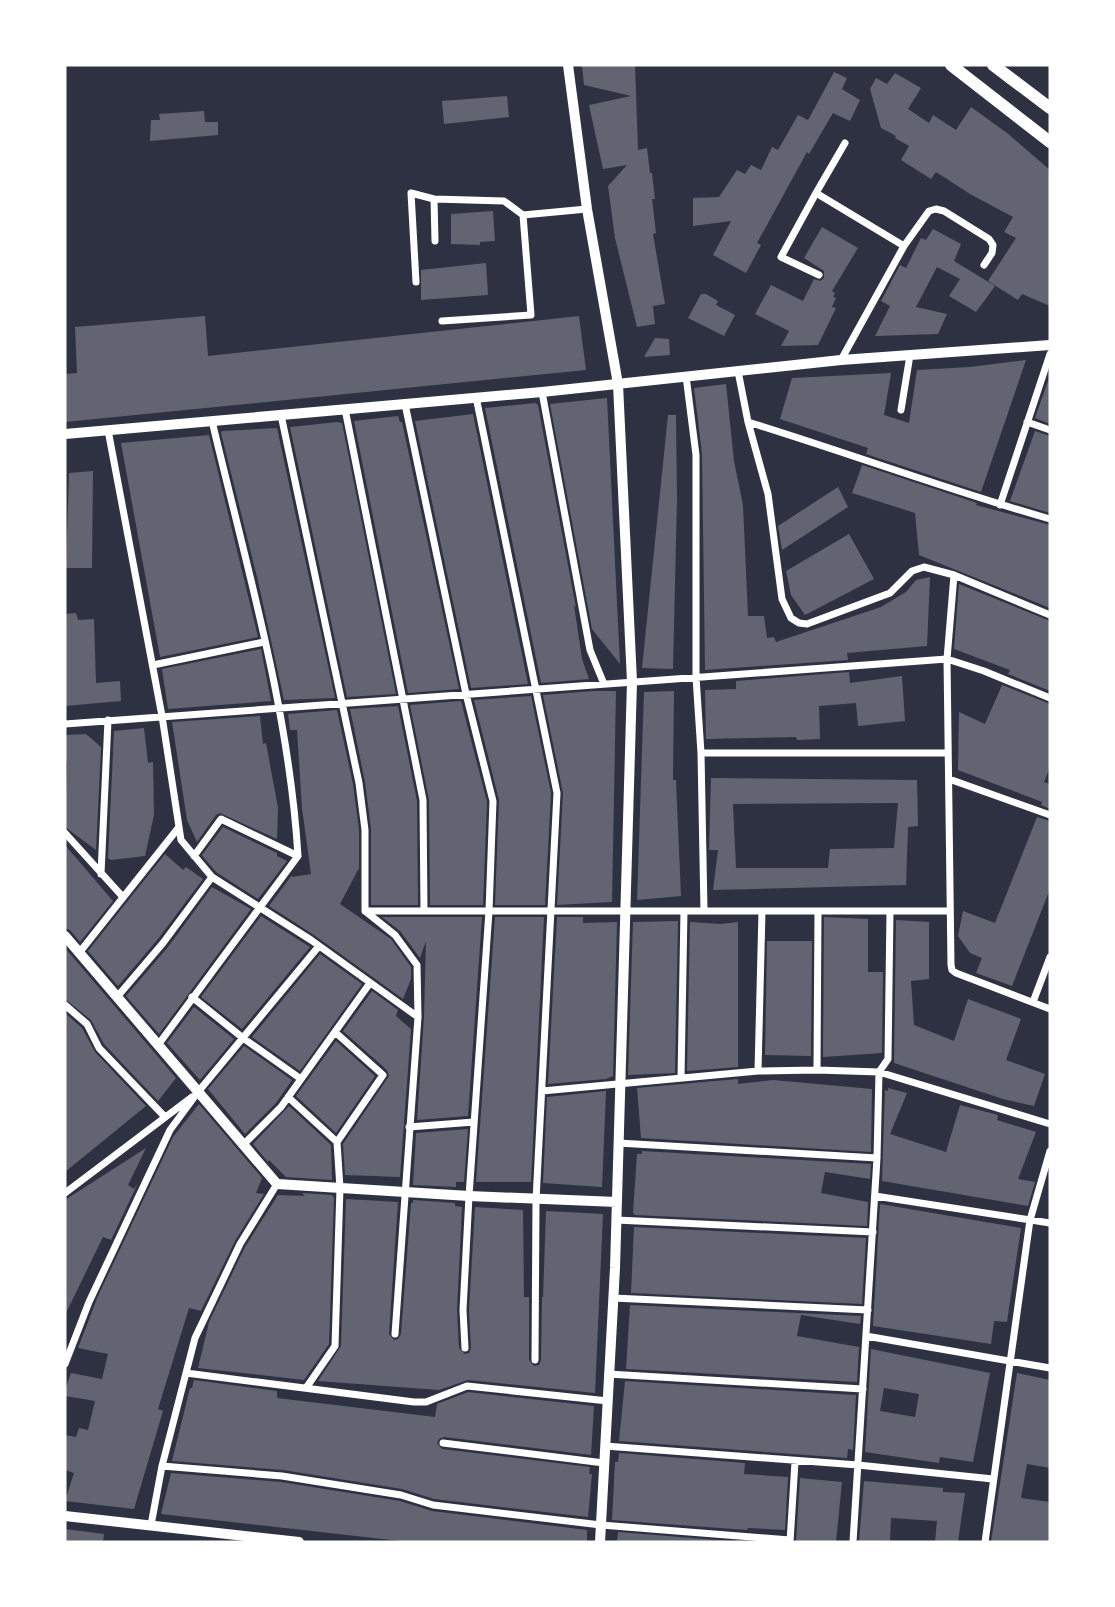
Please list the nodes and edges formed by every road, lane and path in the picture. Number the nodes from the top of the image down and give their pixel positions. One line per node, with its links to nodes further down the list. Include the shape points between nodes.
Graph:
1 (568, 65): 9 (street)
2 (951, 65): 5 (main road)
3 (993, 65): 4 (main road)
4 (1050, 108)
5 (1050, 142)
6 (845, 143): 7 (street)
7 (816, 193): 12 (street); 14 (street, via 781,257)
8 (434, 200): 10 (street, via 504,201); 11 (street); 15 (street, via 411,193)
9 (587, 209): 10 (street); 23 (street)
10 (523, 215): 16 (street, via 531,315)
11 (435, 241)
12 (904, 246): 13 (street, via 929,211 936,209 989,239 992,253); 20 (street)
13 (984, 265)
14 (819, 275)
15 (416, 282)
16 (442, 321)
17 (1050, 345): 19 (street)
18 (1050, 354): 32 (street)
19 (911, 355): 20 (street); 28 (street)
20 (841, 359): 21 (street)
21 (738, 371): 22 (street); 31 (street)
22 (686, 376): 23 (street); 43 (street, via 696,455)
23 (618, 384): 24 (street); 44 (street)
24 (542, 392): 25 (street); 45 (street, via 590,650)
25 (476, 397): 26 (street); 46 (street)
26 (405, 404): 27 (street); 47 (street)
27 (345, 409): 29 (street); 49 (street)
28 (901, 410)
29 (281, 415): 30 (street); 50 (street)
30 (212, 421): 33 (street); 40 (street)
31 (748, 422): 36 (street); 38 (street, via 768,494 782,599 791,618 807,624 890,593 912,571 924,567)
32 (1027, 422): 34 (street); 36 (street)
33 (108, 430): 35 (street); 42 (street)
34 (1050, 430)
35 (65, 434)
36 (1000, 505): 37 (street)
37 (1050, 519)
38 (954, 575): 39 (street); 41 (street)
39 (1050, 615)
40 (264, 642): 42 (street); 51 (street)
41 (947, 659): 43 (street); 48 (street); 56 (street)
42 (153, 665): 52 (street)
43 (696, 677): 44 (street); 55 (street)
44 (632, 682): 45 (street); 71 (street)
45 (604, 684): 46 (street)
46 (534, 689): 47 (street); 70 (street, via 557,793)
47 (466, 694): 49 (street); 69 (street, via 493,801)
48 (1050, 698)
49 (403, 699): 50 (street); 68 (street, via 423,800)
50 (343, 703): 51 (street); 67 (street, via 365,830)
51 (281, 708): 52 (street); 62 (street)
52 (162, 716): 53 (street); 59 (street)
53 (108, 720): 54 (street); 63 (street)
54 (65, 724)
55 (701, 753): 56 (street); 73 (street)
56 (948, 753): 57 (street)
57 (949, 779): 58 (street); 77 (street)
58 (1050, 815)
59 (179, 827): 61 (street, via 181,840); 65 (street)
60 (65, 833): 63 (street)
61 (194, 856): 62 (street, via 220,819); 64 (street)
62 (298, 856): 66 (street)
63 (101, 874): 65 (street)
64 (212, 877): 66 (street); 83 (street)
65 (122, 896): 80 (street)
66 (260, 906): 79 (street); 84 (street)
67 (365, 911): 68 (street); 88 (street, via 395,935 417,965)
68 (424, 911): 69 (street)
69 (489, 911): 70 (street); 102 (street)
70 (551, 911): 71 (street); 98 (street)
71 (625, 911): 72 (street); 97 (street)
72 (684, 911): 73 (street); 95 (street)
73 (704, 911): 74 (street)
74 (762, 911): 75 (street); 93 (street)
75 (818, 911): 76 (street); 92 (street)
76 (890, 911): 77 (street); 94 (street, via 888,1059)
77 (949, 911): 85 (street, via 952,970)
78 (65, 936): 80 (street)
79 (319, 946): 82 (street); 90 (street)
80 (79, 953): 83 (street)
81 (1050, 957): 85 (street)
82 (370, 983): 88 (street); 89 (street)
83 (117, 997): 91 (street)
84 (192, 998): 90 (street); 91 (street)
85 (1033, 1002): 87 (street)
86 (65, 1005): 101 (street, via 87,1024 99,1048)
87 (1050, 1009)
88 (418, 1017): 104 (street)
89 (335, 1032): 96 (street); 105 (street, via 383,1076)
90 (243, 1038): 96 (street); 99 (street)
91 (158, 1045): 99 (street)
92 (817, 1070): 93 (street); 94 (street)
93 (758, 1071): 95 (street)
94 (879, 1072): 103 (street); 109 (street)
95 (681, 1078): 97 (street)
96 (301, 1079): 100 (street)
97 (620, 1083): 98 (street); 106 (street)
98 (542, 1091): 116 (street)
99 (198, 1092): 101 (street); 107 (street); 129 (street, via 170,1130)
100 (288, 1097): 105 (street); 107 (street)
101 (165, 1117): 113 (street)
102 (474, 1122): 104 (street); 114 (street)
103 (1050, 1124)
104 (410, 1126): 112 (street)
105 (337, 1142): 111 (street)
106 (618, 1143): 109 (street); 117 (street)
107 (243, 1145): 110 (street)
108 (1050, 1151): 119 (street)
109 (877, 1158): 115 (street)
110 (276, 1184): 111 (street); 131 (street, via 240,1244 195,1338)
111 (340, 1188): 112 (street); 133 (street, via 335,1346)
112 (405, 1192): 114 (street); 124 (street)
113 (65, 1193)
114 (469, 1196): 116 (street); 126 (street)
115 (875, 1196): 119 (street); 121 (street)
116 (536, 1200): 117 (street); 127 (street)
117 (617, 1202): 118 (street)
118 (616, 1220): 121 (street); 122 (street)
119 (1030, 1220): 120 (street); 128 (street)
120 (1050, 1223)
121 (873, 1231): 123 (street)
122 (613, 1298): 123 (street); 132 (street)
123 (868, 1311): 125 (street)
124 (396, 1334)
125 (866, 1336): 128 (street); 134 (street)
126 (465, 1348)
127 (535, 1360)
128 (1011, 1362): 130 (street); 142 (street)
129 (65, 1364)
130 (1050, 1368)
131 (186, 1373): 133 (street); 141 (street)
132 (608, 1374): 134 (street); 135 (street)
133 (306, 1388): 135 (street, via 426,1402 467,1386)
134 (863, 1389): 140 (street)
135 (608, 1401): 137 (street)
136 (443, 1443): 139 (street)
137 (605, 1446): 138 (street); 139 (street)
138 (795, 1462): 140 (street); 146 (street)
139 (604, 1463): 145 (street)
140 (858, 1465): 142 (street); 149 (street)
141 (162, 1466): 144 (street); 145 (street, via 282,1476 401,1495 433,1505)
142 (993, 1479): 150 (street)
143 (65, 1516): 144 (street)
144 (151, 1525): 147 (street)
145 (601, 1525): 146 (street); 148 (street)
146 (790, 1541)
147 (299, 1542)
148 (600, 1542)
149 (853, 1542)
150 (985, 1542)

